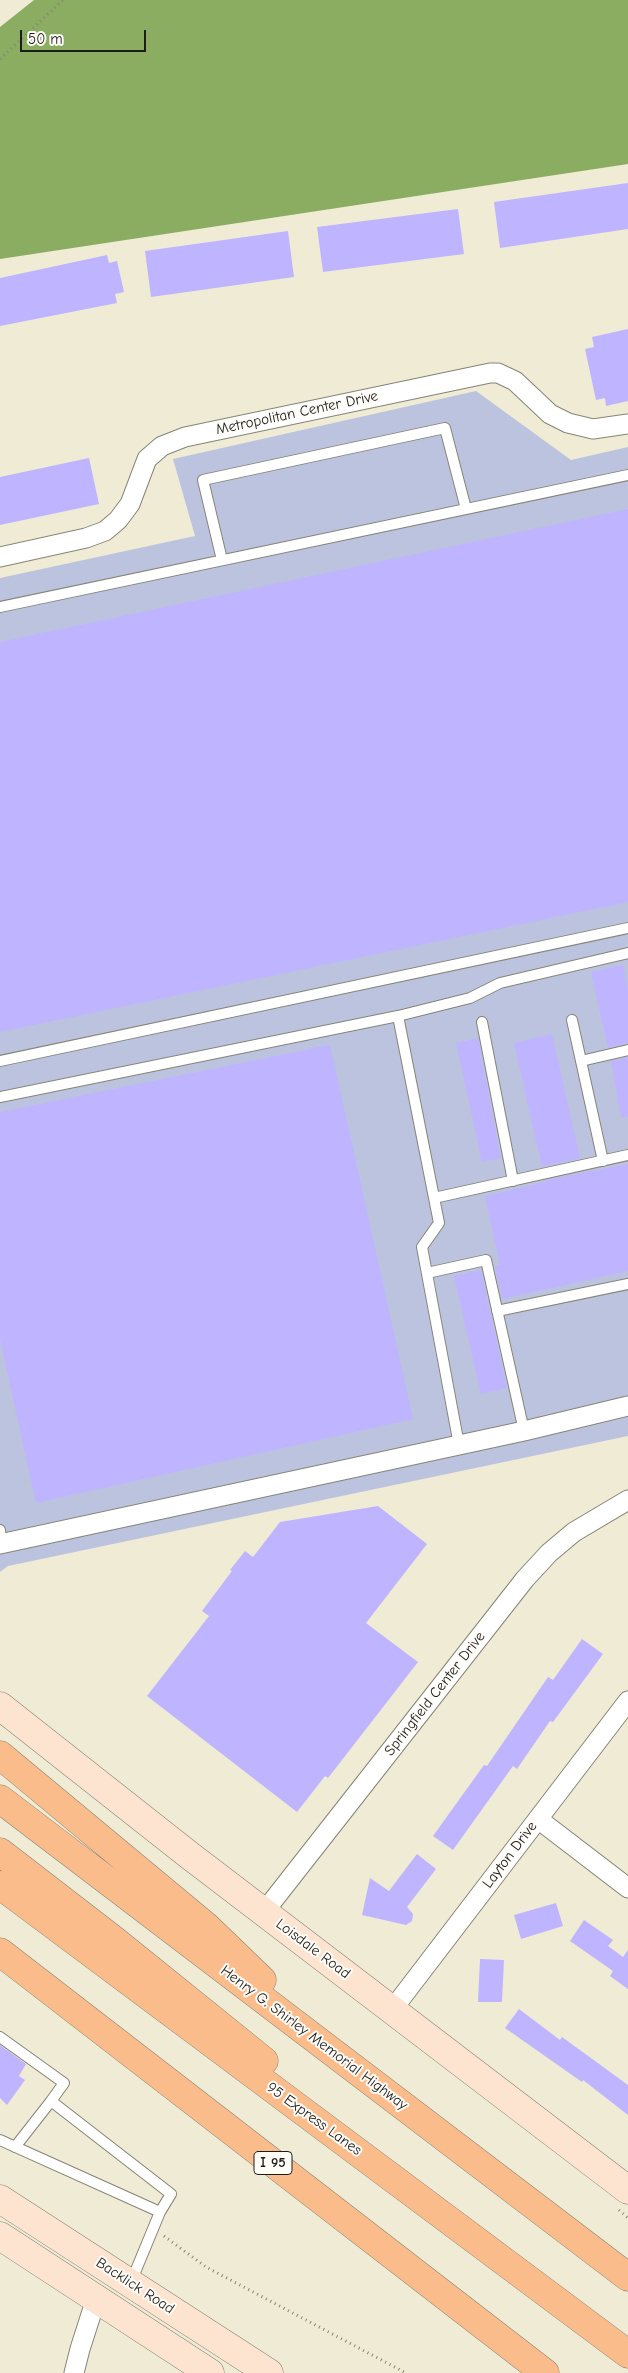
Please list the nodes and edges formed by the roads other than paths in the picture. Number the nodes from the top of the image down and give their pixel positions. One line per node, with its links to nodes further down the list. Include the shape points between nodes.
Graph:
1 (628, 424): 4 (street, Metropolitan Center Drive, via 593,429 568,423 550,414 515,381 490,373 185,436 162,446 147,460 130,504 106,530 86,538)
2 (628, 475): 3 (lane)
3 (466, 509): 5 (lane); 5 (lane, via 445,428 203,480)
4 (0, 558)
5 (222, 560): 6 (lane)
6 (0, 607)
7 (628, 928): 13 (lane)
8 (628, 953): 9 (lane, via 500,983 470,998)
9 (398, 1016): 15 (lane); 19 (lane)
10 (572, 1020): 14 (lane)
11 (482, 1022): 18 (lane)
12 (628, 1050): 14 (lane)
13 (0, 1061)
14 (581, 1061): 17 (lane)
15 (0, 1097)
16 (628, 1155): 17 (lane)
17 (602, 1161): 18 (lane)
18 (513, 1181): 19 (lane)
19 (434, 1198): 20 (lane, via 439,1223 422,1246)
20 (426, 1273): 22 (lane, via 486,1260); 25 (lane)
21 (628, 1284): 22 (lane)
22 (497, 1311): 24 (lane)
23 (628, 1406): 24 (street)
24 (524, 1431): 25 (street)
25 (459, 1445): 27 (street)
26 (628, 1500): 36 (street, Springfield Center Drive, via 574,1532 525,1579)
27 (0, 1539)
28 (628, 1701): 32 (street, Layton Drive)
29 (0, 1706): 36 (main road, Loisdale Road)
30 (0, 1755): 40 (highway, via 207,1927)
31 (0, 1799): 40 (highway, Henry G. Shirley Memorial Highway)
32 (538, 1819): 35 (street); 38 (street, Layton Drive)
33 (0, 1852): 44 (highway, via 260,2057)
34 (0, 1885): 44 (highway, 95 Express Lanes)
35 (628, 1888)
36 (264, 1912): 38 (main road, Loisdale Road)
37 (0, 1952): 56 (highway, I 95)
38 (392, 2010): 45 (main road, Loisdale Road)
39 (0, 2037): 41 (lane, via 64,2083)
40 (335, 2054): 49 (highway, Henry G. Shirley Memorial Highway)
41 (51, 2101): 43 (lane); 47 (lane, via 171,2194)
42 (0, 2140): 43 (lane)
43 (15, 2147): 47 (lane)
44 (359, 2152): 52 (highway, 95 Express Lanes)
45 (628, 2190)
46 (0, 2199): 50 (main road, Backlick Road)
47 (160, 2212): 50 (lane)
48 (0, 2236): 51 (main road)
49 (628, 2277)
50 (130, 2283): 55 (main road, Backlick Road)
51 (96, 2299): 53 (street); 54 (main road)
52 (628, 2354)
53 (74, 2373)
54 (210, 2373)
55 (269, 2373)
56 (545, 2373)

